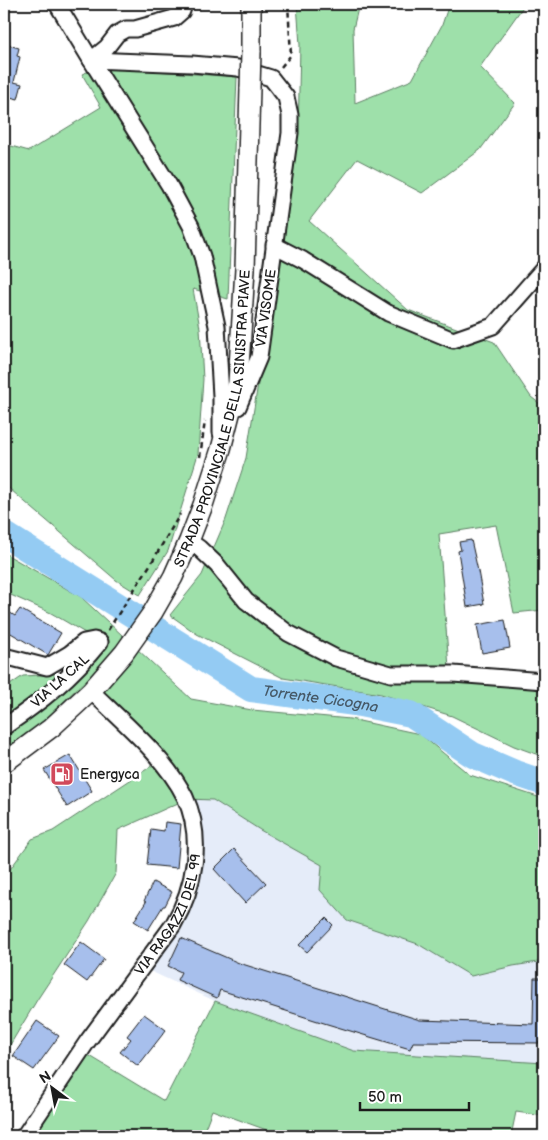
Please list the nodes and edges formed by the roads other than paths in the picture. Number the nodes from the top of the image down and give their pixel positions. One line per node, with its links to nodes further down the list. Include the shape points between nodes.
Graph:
1 (57, 4): 4 (street)
2 (184, 4): 4 (street, via 174,18 117,34)
3 (251, 4): 7 (main road, STRADA PROVINCIALE DELLA SINISTRA PIAVE, bridge, via 245,269 238,383)
4 (91, 60): 5 (street, VIA VISOME, via 238,68 272,78 286,96 290,115); 7 (street, via 169,185 191,226 202,256 217,326)
5 (274, 245): 6 (street, via 388,314 453,340 493,326); 7 (street, VIA VISOME, via 259,357)
6 (544, 268)
7 (221, 449): 8 (main road, STRADA PROVINCIALE DELLA SINISTRA PIAVE)
8 (189, 541): 10 (street, via 217,565 246,602 288,633 336,658 391,674 452,674); 11 (main road, STRADA PROVINCIALE DELLA SINISTRA PIAVE, via 153,612)
9 (4, 656): 12 (street, VIA LA CAL, via 47,667 84,642 100,642 56,689)
10 (544, 681)
11 (91, 691): 13 (main road, STRADA PROVINCIALE DELLA SINISTRA PIAVE, via 51,728); 14 (street, VIA RAGAZZI DEL 99, via 153,753 184,796 190,809 195,847 192,879 173,925 87,1042)
12 (4, 727)
13 (4, 763)
14 (24, 1136)

